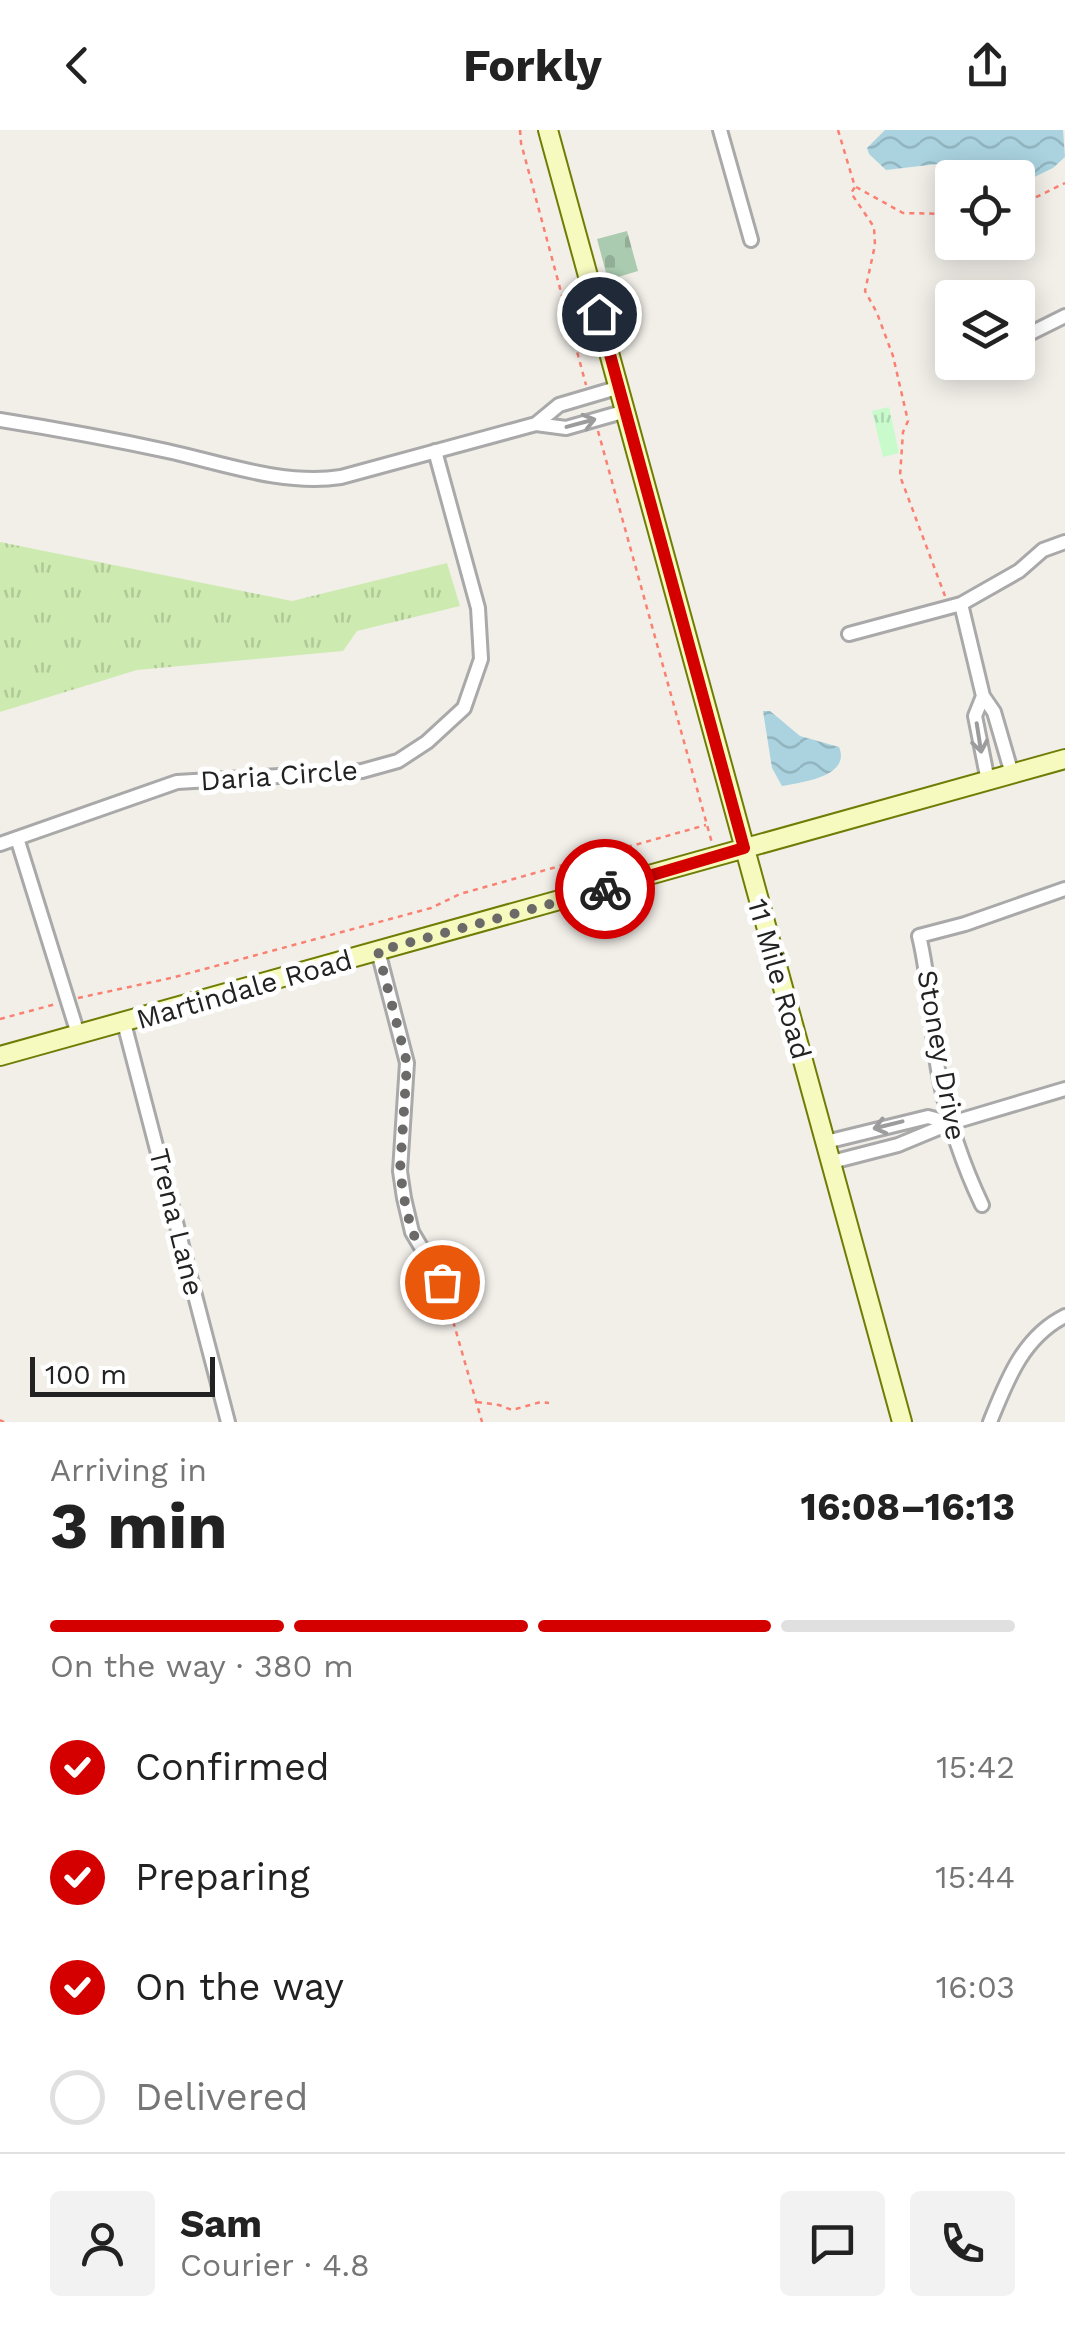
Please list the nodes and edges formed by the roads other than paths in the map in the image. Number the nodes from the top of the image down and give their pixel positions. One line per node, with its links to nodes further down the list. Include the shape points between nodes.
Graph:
1 (548, 130): 6 (street, 11 Mile Road)
2 (720, 130): 3 (street)
3 (750, 240)
4 (1065, 316): 5 (street)
5 (1035, 331)
6 (620, 387): 7 (street, 11 Mile Road); 9 (street, via 559,406)
7 (626, 411): 9 (street, one-way to 7, via 566,428); 20 (street, 11 Mile Road)
8 (0, 420): 10 (street, via 305,479)
9 (536, 424): 10 (street)
10 (435, 451): 18 (street, Daria Circle, via 478,608 481,659 464,708 398,761 362,771 176,782)
11 (1065, 542): 12 (street)
12 (955, 606): 13 (street); 14 (street)
13 (849, 634)
14 (983, 696): 16 (street); 17 (street, one-way to 17, via 976,716)
15 (1065, 759): 16 (street, Martindale Road)
16 (1012, 774): 17 (street, Martindale Road)
17 (988, 781): 20 (street, Martindale Road)
18 (17, 838): 19 (street, Daria Circle); 24 (street)
19 (0, 844)
20 (744, 848): 22 (street, Martindale Road); 28 (street, 11 Mile Road)
21 (1065, 889): 27 (street, Stoney Drive, via 919,936)
22 (378, 951): 23 (street, Martindale Road); 31 (street, via 407,1063 404,1198 412,1232)
23 (124, 1022): 24 (street, Martindale Road); 33 (street, Trena Lane)
24 (78, 1034): 25 (street, Martindale Road)
25 (0, 1056)
26 (1065, 1089): 27 (street)
27 (951, 1122): 28 (street, one-way to 28, via 928,1117); 29 (street); 30 (street, Stoney Drive)
28 (826, 1142): 29 (street, 11 Mile Road)
29 (832, 1162): 34 (street, 11 Mile Road)
30 (982, 1204)
31 (442, 1282)
32 (1065, 1316): 35 (street, via 1033,1339 1016,1363)
33 (228, 1422)
34 (902, 1422)
35 (990, 1422)

